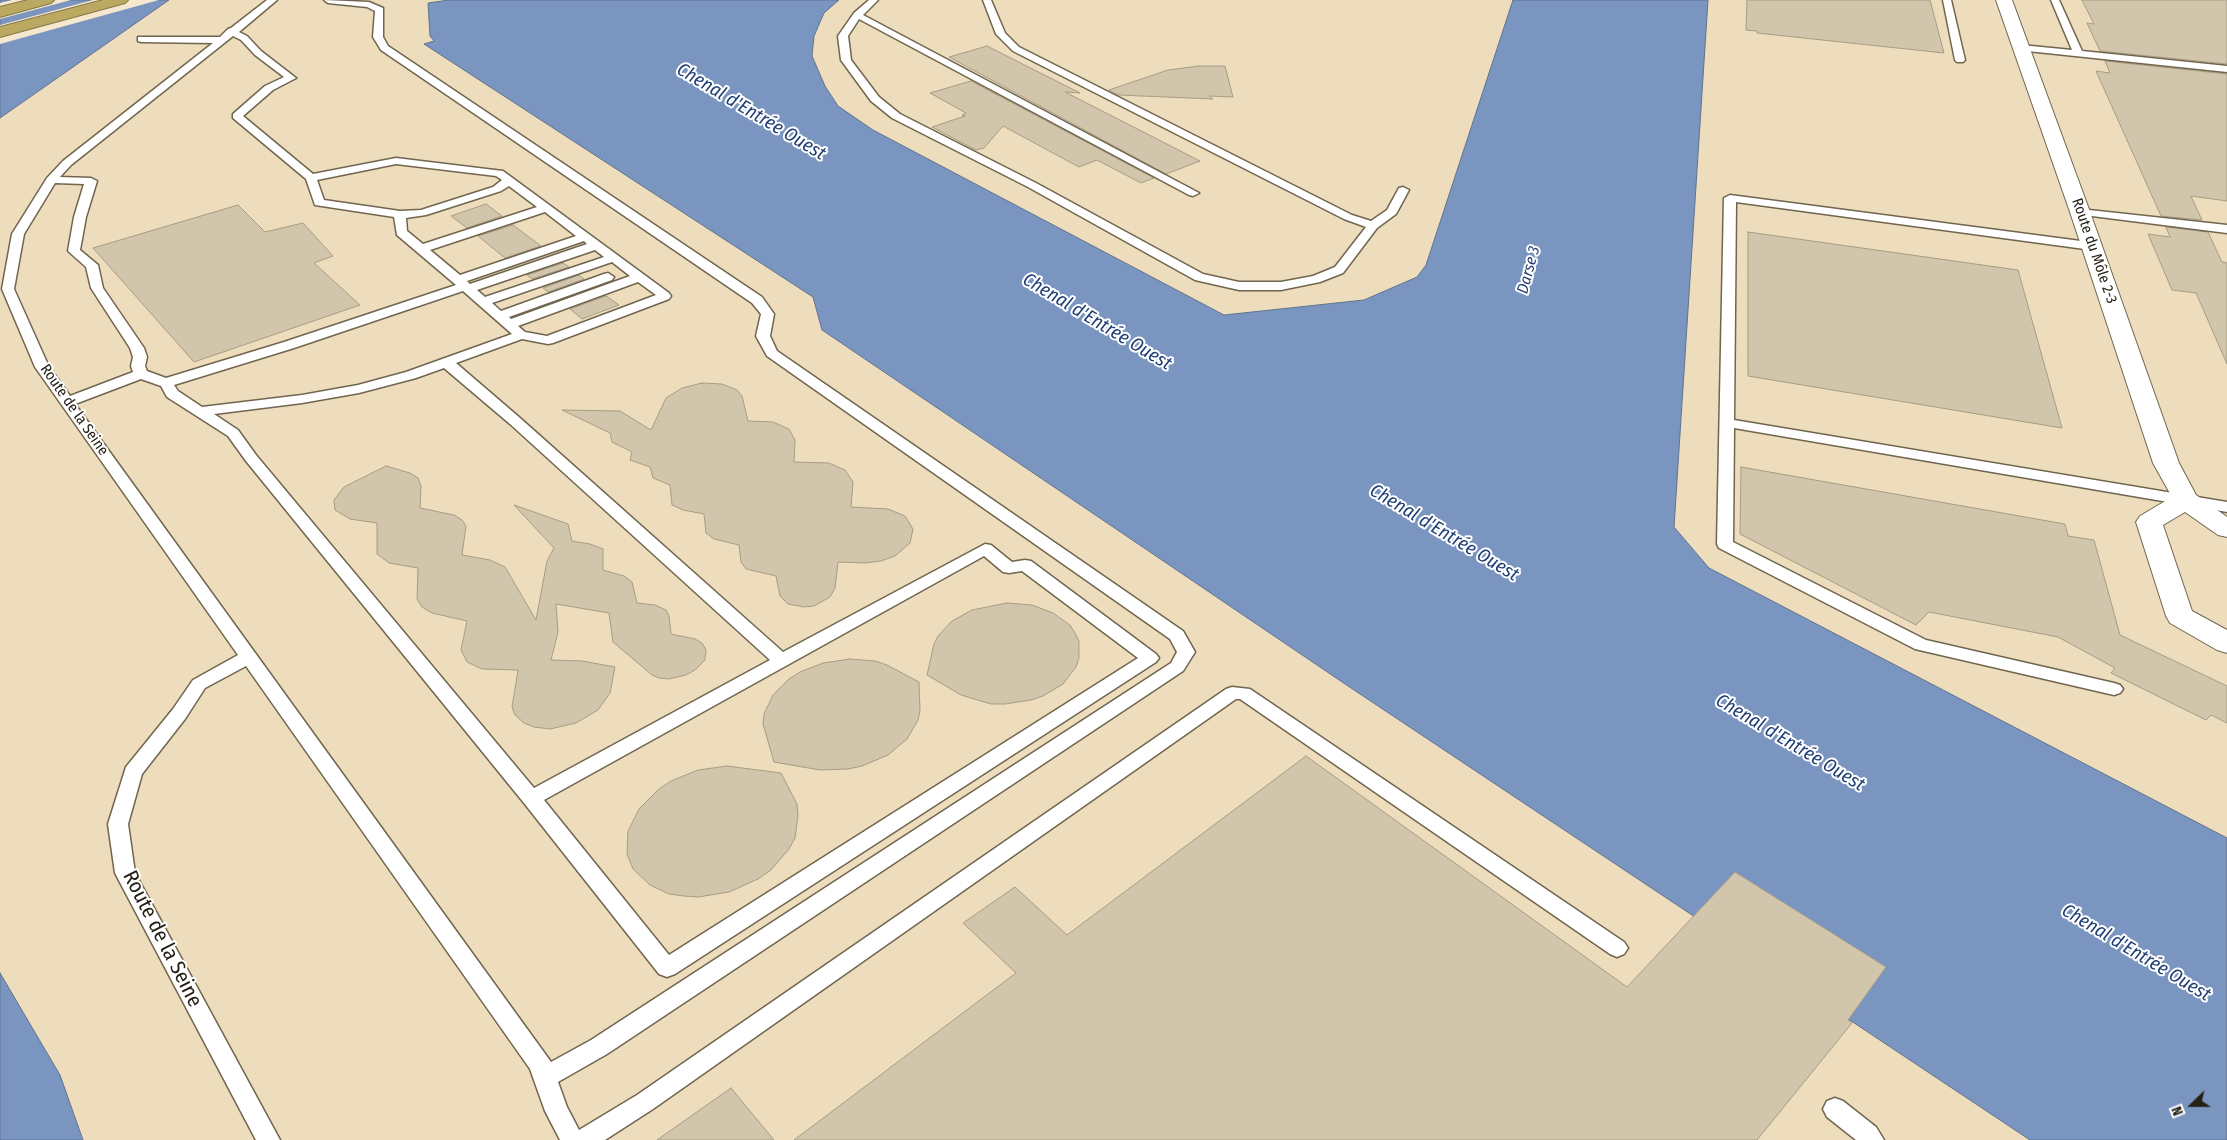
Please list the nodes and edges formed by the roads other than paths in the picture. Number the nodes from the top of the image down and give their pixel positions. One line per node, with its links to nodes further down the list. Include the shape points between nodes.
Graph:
1 (46, 0): 10 (highway)
2 (120, 0): 12 (highway)
3 (273, 0): 13 (lane, Route de la Seine)
4 (328, 0): 57 (lane, via 369,5 380,10 378,37 384,48 757,300 768,314 763,336 772,353 1177,635 1186,652 1177,667 600,1047)
5 (874, 0): 11 (lane)
6 (987, 0): 29 (lane, via 1001,34 1016,49 1348,218)
7 (1947, 0): 17 (lane)
8 (2004, 0): 15 (street, Route du Môle 2-3)
9 (2055, 0): 16 (lane)
10 (0, 12)
11 (857, 15): 24 (lane); 29 (lane, via 843,36 846,60 875,99 896,116 1032,185 1199,277 1239,286 1281,286 1316,279 1339,270)
12 (0, 32)
13 (226, 36): 14 (lane); 19 (lane, via 244,38 258,53 292,78); 21 (lane, Route de la Seine, via 67,162)
14 (142, 39)
15 (2021, 48): 16 (lane); 27 (street, Route du Môle 2-3)
16 (2078, 54): 18 (lane)
17 (1960, 60)
18 (2227, 69)
19 (269, 88): 20 (lane, via 237,116)
20 (311, 178): 22 (lane, via 396,161 499,173); 28 (lane, via 319,203)
21 (51, 180): 43 (lane, via 91,181 74,251 92,265 97,288 137,348); 45 (lane, Route de la Seine, via 18,234 8,289 42,367)
22 (509, 180): 25 (lane); 28 (lane, via 497,189 422,213)
23 (1403, 190): 29 (lane, via 1392,212)
24 (1193, 193)
25 (536, 200): 26 (lane); 32 (lane)
26 (546, 208): 31 (lane); 32 (lane)
27 (2080, 212): 30 (lane); 34 (street, Route du Môle 2-3)
28 (400, 215): 32 (lane, via 401,232)
29 (1374, 225)
30 (2227, 229)
31 (585, 237): 33 (lane); 38 (lane)
32 (416, 245): 38 (lane)
33 (596, 245): 35 (lane); 38 (lane)
34 (2092, 246): 47 (lane, via 1730,198); 48 (street, Route du Môle 2-3, via 2166,462)
35 (613, 258): 36 (lane); 39 (lane)
36 (629, 269): 37 (lane); 40 (lane)
37 (640, 277): 40 (lane); 41 (lane, via 665,296 548,340)
38 (464, 285): 39 (lane); 44 (lane, via 289,345)
39 (484, 302): 40 (lane)
40 (505, 320): 41 (lane)
41 (521, 335): 42 (lane)
42 (447, 362): 46 (lane, via 359,389); 53 (lane)
43 (141, 374): 44 (lane); 45 (lane)
44 (166, 382): 46 (lane, via 172,394)
45 (67, 402): 52 (lane, Route de la Seine)
46 (198, 412): 55 (lane, via 233,433)
47 (1726, 423): 48 (lane); 54 (lane, via 1725,544 1921,645)
48 (2186, 500): 49 (lane); 50 (street, Route du Môle 2-3); 51 (street, via 2149,522 2180,616)
49 (2227, 507)
50 (2227, 529)
51 (2227, 643)
52 (250, 656): 57 (lane, Route de la Seine); 59 (lane, Route de la Seine, via 199,684 133,772 118,824 125,873)
53 (782, 661): 55 (lane); 55 (lane, via 985,549 1009,568 1025,564 1150,658 666,968)
54 (2114, 688)
55 (531, 798)
56 (1616, 948): 61 (lane, via 1244,693 1232,692 645,1102)
57 (543, 1070): 60 (lane, Route de la Seine, via 556,1111)
58 (1835, 1108): 62 (lane)
59 (268, 1140)
60 (572, 1140)
61 (584, 1140)
62 (1872, 1140)

